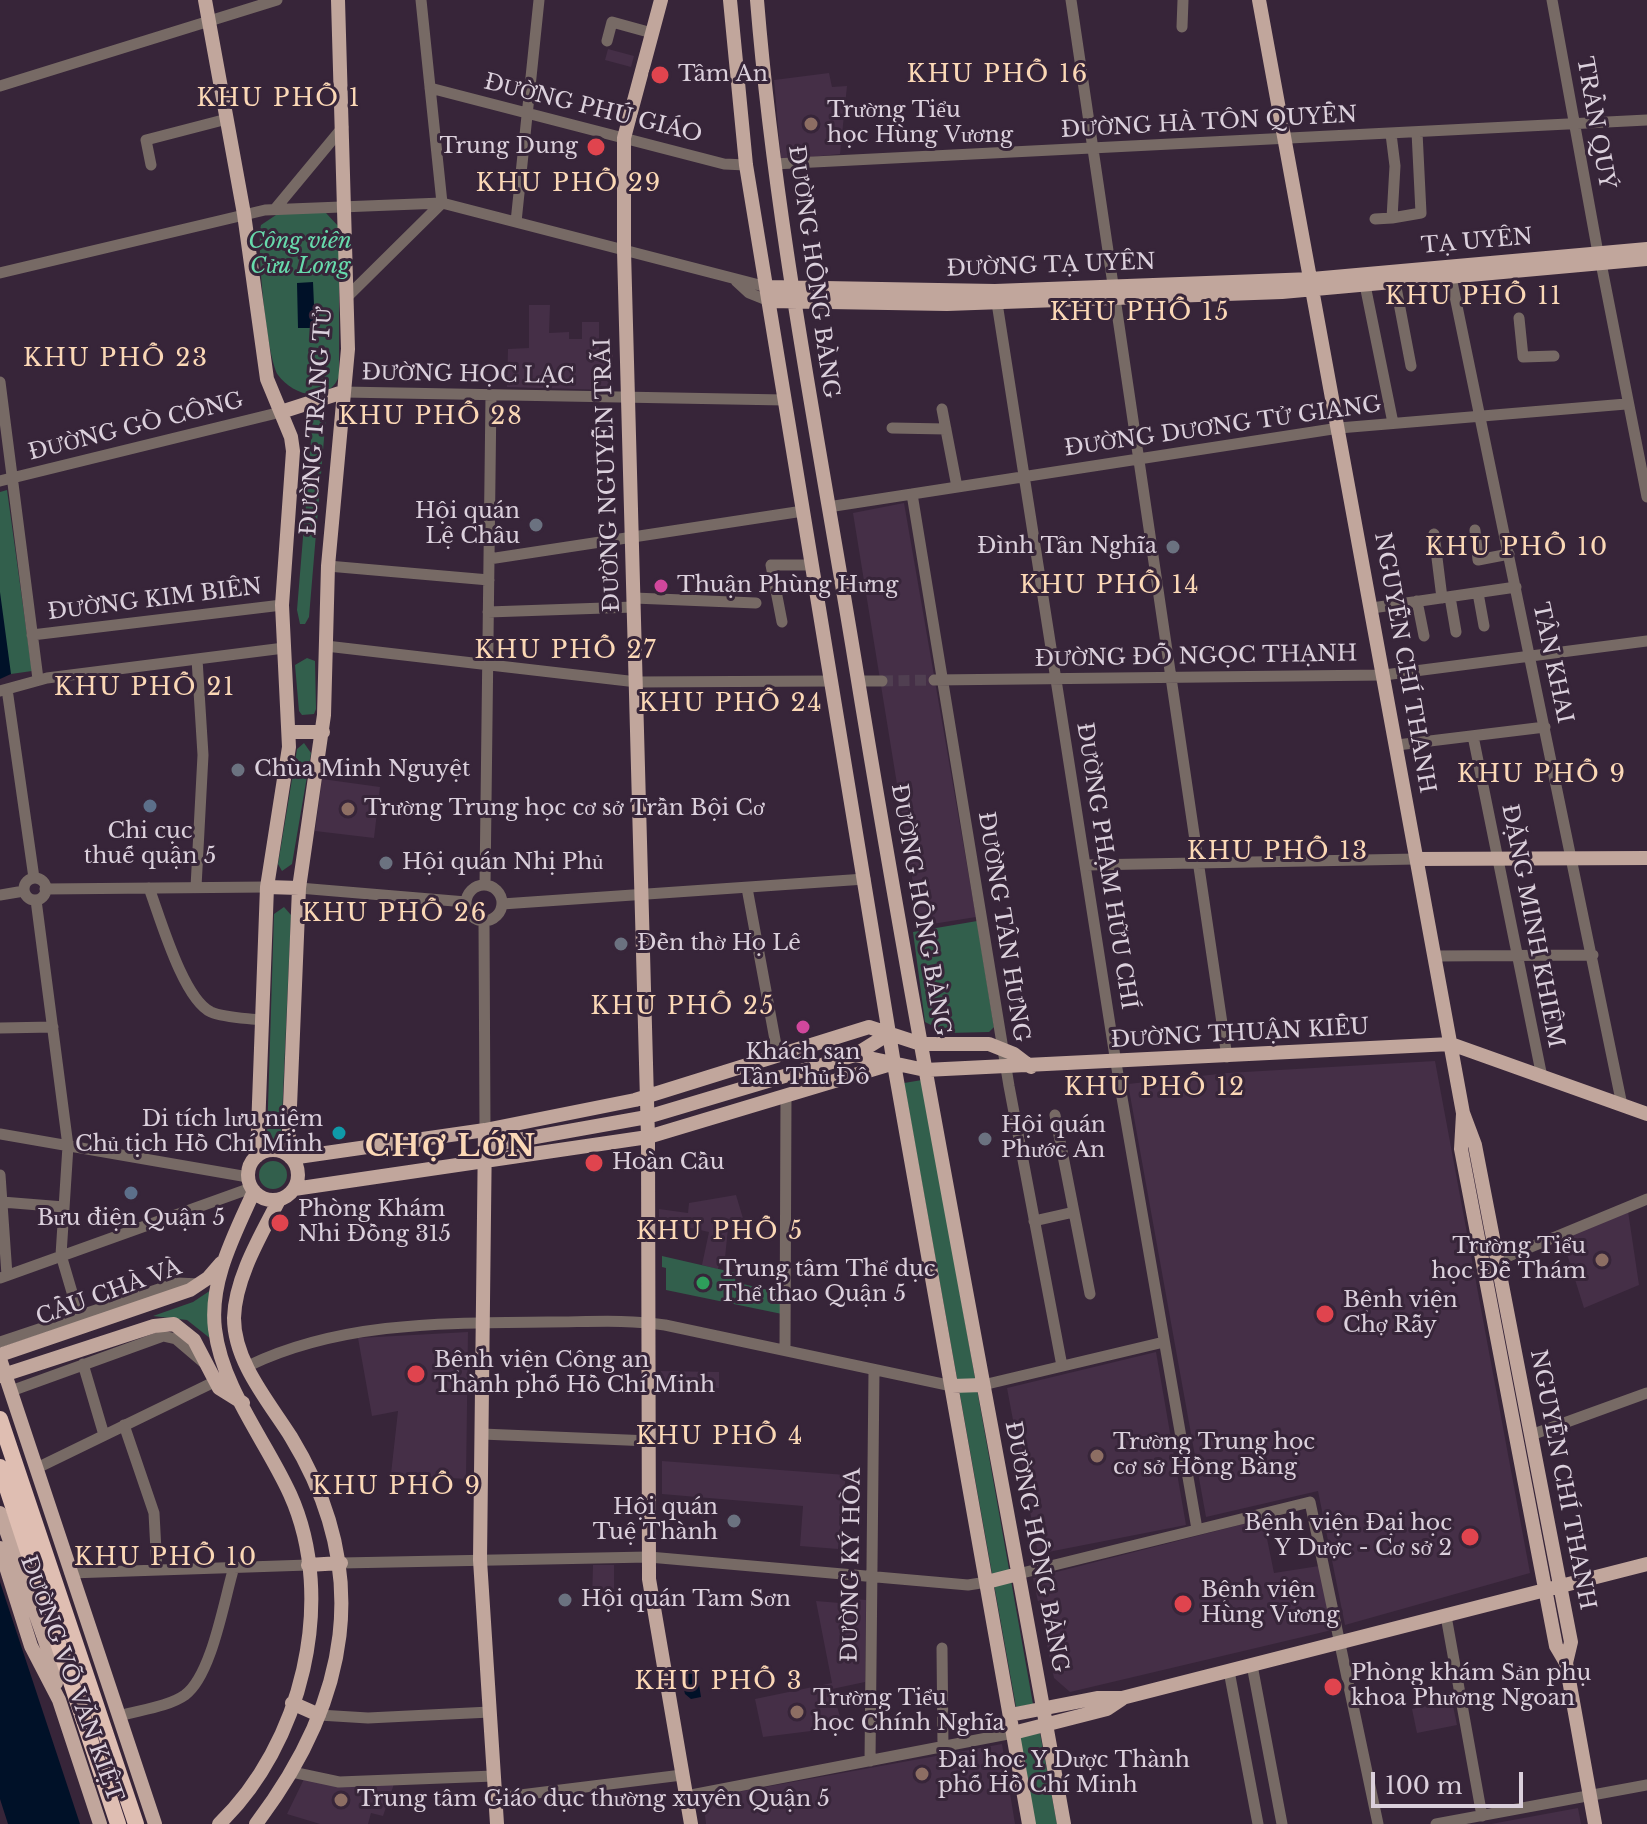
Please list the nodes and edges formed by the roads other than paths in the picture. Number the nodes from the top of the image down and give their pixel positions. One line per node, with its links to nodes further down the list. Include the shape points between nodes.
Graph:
1 (205, 0): 13 (main road)
2 (277, 0): 13 (street)
3 (338, 0): 23 (main road)
4 (421, 0): 18 (street)
5 (539, 0): 19 (street)
6 (661, 0): 15 (main road, ĐƯỜNG NGUYỄN TRÃI)
7 (730, 0): 31 (main road, ĐƯỜNG HỒNG BÀNG)
8 (757, 0): 29 (main road, ĐƯỜNG HỒNG BÀNG)
9 (1071, 0): 28 (street)
10 (1183, 0): 14 (street)
11 (1259, 0): 27 (main road, NGUYỄN CHÍ THANH)
12 (1552, 0): 22 (street, TRẦN QUÝ)
13 (210, 22): 17 (street); 20 (main road)
14 (1182, 27)
15 (652, 33): 16 (street, via 612,22); 26 (main road, ĐƯỜNG NGUYỄN TRÃI)
16 (607, 41)
17 (0, 86)
18 (430, 88): 19 (street, ĐƯỜNG PHÚ GIÁO); 32 (street)
19 (527, 113): 26 (street, ĐƯỜNG PHÚ GIÁO); 38 (street)
20 (227, 119): 30 (street, via 146,140); 35 (main road)
21 (1647, 120): 22 (street, ĐƯỜNG HÀ TÔN QUYỀN)
22 (1575, 124): 24 (street, ĐƯỜNG HÀ TÔN QUYỀN); 41 (street, TRẦN QUÝ)
23 (343, 127): 33 (main road); 34 (street)
24 (1417, 132): 25 (street, ĐƯỜNG HÀ TÔN QUYỀN); 36 (street, via 1421,213)
25 (1391, 134): 27 (street, ĐƯỜNG HÀ TÔN QUYỀN); 36 (street)
26 (624, 138): 31 (street, ĐƯỜNG PHÚ GIÁO); 40 (main road, ĐƯỜNG NGUYỄN TRÃI)
27 (1286, 139): 28 (street, ĐƯỜNG HÀ TÔN QUYỀN); 46 (main road, NGUYỄN CHÍ THANH)
28 (1094, 149): 29 (street, ĐƯỜNG HÀ TÔN QUYỀN); 48 (street)
29 (774, 164): 31 (main road); 51 (main road, ĐƯỜNG HỒNG BÀNG)
30 (151, 165)
31 (746, 165): 49 (main road, ĐƯỜNG HỒNG BÀNG)
32 (442, 203): 33 (street); 38 (street); 50 (street, ĐƯỜNG TRANG TỬ)
33 (344, 207): 34 (street); 50 (main road)
34 (275, 209): 35 (street)
35 (244, 214): 44 (street); 64 (main road, via 267,379)
36 (1392, 218): 37 (street)
37 (1375, 219)
38 (516, 222): 40 (street)
39 (1647, 249): 41 (main road, TẠ UYÊN)
40 (624, 251): 49 (street); 59 (main road, ĐƯỜNG NGUYỄN TRÃI)
41 (1600, 258): 42 (main road, TẠ UYÊN); 43 (main road, TẠ UYÊN); 62 (street, TRẦN QUÝ)
42 (1647, 259)
43 (1450, 272): 45 (main road, TẠ UYÊN); 46 (main road, TẠ UYÊN); 65 (street, TÂN KHAI)
44 (0, 273)
45 (1395, 282): 47 (main road, TẠ UYÊN); 55 (street)
46 (1313, 284): 47 (main road, TẠ UYÊN); 48 (main road, ĐƯỜNG TẠ UYÊN); 68 (main road, NGUYỄN CHÍ THANH)
47 (1365, 285): 66 (street)
48 (1114, 292): 52 (main road, ĐƯỜNG TẠ UYÊN); 70 (street)
49 (768, 294): 51 (main road, ĐƯỜNG TẠ UYÊN); 60 (main road, ĐƯỜNG HỒNG BÀNG)
50 (349, 295): 57 (main road, ĐƯỜNG TRANG TỬ)
51 (793, 296): 52 (main road, ĐƯỜNG TẠ UYÊN); 61 (main road, ĐƯỜNG HỒNG BÀNG)
52 (996, 297): 71 (street, ĐƯỜNG PHẠM HỮU CHÍ)
53 (1519, 318): 54 (street, via 1523,357)
54 (1554, 356)
55 (1411, 366)
56 (0, 382): 72 (street)
57 (343, 392): 58 (street, ĐƯỜNG HỌC LẠC); 64 (main road); 84 (main road, ĐƯỜNG TRANG TỬ)
58 (491, 395): 59 (street, ĐƯỜNG HỌC LẠC); 82 (street)
59 (628, 397): 60 (street, ĐƯỜNG HỌC LẠC); 80 (main road, ĐƯỜNG NGUYỄN TRÃI)
60 (785, 400): 61 (main road); 77 (main road, ĐƯỜNG HỒNG BÀNG)
61 (810, 400): 76 (main road, ĐƯỜNG HỒNG BÀNG)
62 (1626, 404): 65 (street, ĐƯỜNG DƯƠNG TỬ GIANG); 75 (street, TRẦN QUÝ)
63 (942, 409): 69 (street)
64 (281, 412): 72 (street, ĐƯỜNG GÒ CÔNG); 92 (main road, via 293,451)
65 (1480, 416): 66 (street, ĐƯỜNG DƯƠNG TỬ GIANG); 81 (street, TÂN KHAI)
66 (1393, 423): 68 (street, ĐƯỜNG DƯƠNG TỬ GIANG)
67 (892, 428): 69 (street)
68 (1339, 428): 70 (street, ĐƯỜNG DƯƠNG TỬ GIANG); 93 (main road, NGUYỄN CHÍ THANH)
69 (946, 429): 73 (street)
70 (1138, 459): 71 (street, ĐƯỜNG DƯƠNG TỬ GIANG); 107 (street)
71 (1024, 476): 73 (street, ĐƯỜNG DƯƠNG TỬ GIANG); 109 (street, ĐƯỜNG PHẠM HỮU CHÍ)
72 (6, 480): 98 (street)
73 (957, 487): 74 (street, ĐƯỜNG DƯƠNG TỬ GIANG)
74 (912, 494): 76 (street, ĐƯỜNG DƯƠNG TỬ GIANG); 110 (street, ĐƯỜNG TÂN HƯNG)
75 (1647, 497)
76 (828, 507): 77 (main road); 112 (main road, ĐƯỜNG HỒNG BÀNG)
77 (803, 511): 80 (street); 83 (main road, ĐƯỜNG HỒNG BÀNG)
78 (1475, 530): 81 (street, via 1478,560)
79 (1434, 534): 88 (street)
80 (632, 537): 82 (street); 90 (main road, ĐƯỜNG NGUYỄN TRÃI)
81 (1509, 554): 86 (street, TÂN KHAI)
82 (489, 559): 85 (street)
83 (812, 565): 95 (street, via 771,565); 111 (main road, ĐƯỜNG HỒNG BÀNG)
84 (328, 566): 85 (street); 101 (main road, ĐƯỜNG TRANG TỬ)
85 (489, 580): 94 (street)
86 (1516, 587): 87 (street); 103 (street, TÂN KHAI)
87 (1478, 593): 88 (street); 96 (street)
88 (1446, 597): 89 (street); 97 (street)
89 (1417, 601): 93 (street); 99 (street)
90 (634, 603): 91 (street); 94 (street); 114 (main road, ĐƯỜNG NGUYỄN TRÃI)
91 (756, 603)
92 (282, 605): 98 (street, ĐƯỜNG KIM BIÊN); 102 (main road)
93 (1372, 608): 106 (main road, NGUYỄN CHÍ THANH)
94 (488, 612): 105 (street)
95 (782, 622)
96 (1484, 626)
97 (1456, 632)
98 (32, 635): 108 (street)
99 (1424, 636)
100 (1647, 641): 103 (street, ĐƯỜNG ĐỖ NGỌC THẠNH)
101 (326, 646): 105 (street); 118 (main road, ĐƯỜNG TRANG TỬ)
102 (284, 648): 104 (street); 117 (main road)
103 (1530, 655): 106 (street, ĐƯỜNG ĐỖ NGỌC THẠNH); 116 (street, TÂN KHAI)
104 (197, 659): 108 (street); 131 (street, via 203,755)
105 (488, 665): 114 (street); 130 (street)
106 (1384, 675): 107 (street, ĐƯỜNG ĐỖ NGỌC THẠNH); 120 (main road, NGUYỄN CHÍ THANH)
107 (1171, 678): 109 (street, ĐƯỜNG ĐỖ NGỌC THẠNH); 125 (street)
108 (38, 679): 115 (street)
109 (1056, 679): 110 (street, ĐƯỜNG ĐỖ NGỌC THẠNH); 126 (street, ĐƯỜNG PHẠM HỮU CHÍ)
110 (938, 680): 153 (street, ĐƯỜNG TÂN HƯNG)
111 (832, 681): 112 (main road); 114 (street); 129 (main road, ĐƯỜNG HỒNG BÀNG)
112 (858, 681): 113 (street); 127 (main road, ĐƯỜNG HỒNG BÀNG)
113 (882, 681)
114 (637, 682): 139 (main road, ĐƯỜNG NGUYỄN TRÃI)
115 (4, 690): 128 (street)
116 (1545, 727): 119 (street); 121 (street, TÂN KHAI)
117 (289, 732): 118 (main road); 132 (main road)
118 (323, 732): 134 (main road, ĐƯỜNG TRANG TỬ)
119 (1473, 736): 120 (street); 124 (street, ĐẶNG MINH KHIÊM)
120 (1397, 745): 123 (main road, NGUYỄN CHÍ THANH)
121 (1572, 858): 122 (main road); 124 (main road); 145 (street, TÂN KHAI)
122 (1647, 858)
123 (1417, 859): 124 (main road); 125 (street); 146 (main road, NGUYỄN CHÍ THANH)
124 (1498, 859): 144 (street, ĐẶNG MINH KHIÊM)
125 (1198, 863): 126 (street); 156 (street)
126 (1086, 865): 157 (street, ĐƯỜNG PHẠM HỮU CHÍ)
127 (892, 877): 129 (main road); 151 (main road, ĐƯỜNG HỒNG BÀNG)
128 (34, 878): 136 (street); 137 (street)
129 (865, 879): 135 (street); 150 (main road, ĐƯỜNG HỒNG BÀNG)
130 (485, 885): 141 (street, via 472,890); 142 (street, via 497,890)
131 (196, 887): 132 (street); 133 (street)
132 (267, 887): 134 (main road); 147 (main road)
133 (149, 888): 136 (street); 147 (street, via 200,1004 214,1013)
134 (299, 888): 141 (street); 177 (main road, ĐƯỜNG TRANG TỬ)
135 (747, 888): 139 (street); 155 (street)
136 (45, 889): 140 (street)
137 (24, 891): 138 (street); 140 (street)
138 (0, 895)
139 (642, 895): 142 (street); 165 (main road, ĐƯỜNG NGUYỄN TRÃI)
140 (36, 900): 148 (street)
141 (466, 902): 143 (street, via 470,914)
142 (502, 904): 143 (street)
143 (484, 921): 171 (street)
144 (1515, 954): 145 (street); 146 (street); 163 (street, ĐẶNG MINH KHIÊM)
145 (1593, 955): 166 (street, TÂN KHAI)
146 (1435, 956): 152 (main road, NGUYỄN CHÍ THANH)
147 (261, 1020): 176 (main road)
148 (53, 1027): 149 (street); 175 (street)
149 (0, 1028)
150 (890, 1033): 151 (main road); 154 (main road); 155 (main road, via 869,1027); 158 (main road, ĐƯỜNG HỒNG BÀNG)
151 (921, 1044): 153 (main road, via 974,1043); 161 (main road, ĐƯỜNG HỒNG BÀNG)
152 (1451, 1044): 156 (main road, ĐƯỜNG THUẬN KIỀU); 163 (main road); 167 (main road, NGUYỄN CHÍ THANH)
153 (1003, 1049): 159 (main road); 160 (street, ĐƯỜNG TÂN HƯNG)
154 (855, 1055): 158 (main road, ĐƯỜNG THUẬN KIỀU); 162 (main road)
155 (778, 1056): 162 (main road); 165 (main road)
156 (1227, 1057): 157 (main road, ĐƯỜNG THUẬN KIỀU)
157 (1116, 1063): 159 (main road, ĐƯỜNG THUẬN KIỀU); 201 (street, ĐƯỜNG PHẠM HỮU CHÍ)
158 (894, 1064): 161 (main road, ĐƯỜNG THUẬN KIỀU); 164 (main road); 212 (main road, ĐƯỜNG HỒNG BÀNG)
159 (1031, 1067): 160 (main road, ĐƯỜNG THUẬN KIỀU)
160 (1006, 1068): 161 (main road, ĐƯỜNG THUẬN KIỀU); 187 (street, ĐƯỜNG TÂN HƯNG)
161 (925, 1070): 211 (main road, ĐƯỜNG HỒNG BÀNG)
162 (782, 1077): 164 (main road); 170 (main road)
163 (1542, 1077): 166 (main road)
164 (786, 1095): 173 (main road); 202 (street)
165 (646, 1098): 170 (main road, ĐƯỜNG NGUYỄN TRÃI); 171 (main road)
166 (1622, 1105): 168 (main road)
167 (1463, 1113): 190 (main road, via 1475,1145); 190 (main road, via 1461,1149)
168 (1647, 1114)
169 (1055, 1115): 186 (street)
170 (647, 1117): 173 (main road, ĐƯỜNG NGUYỄN TRÃI); 174 (main road)
171 (485, 1130): 174 (main road); 177 (main road); 178 (main road)
172 (0, 1134): 175 (street)
173 (648, 1137): 178 (main road, via 501,1161); 199 (main road)
174 (496, 1144): 178 (main road)
175 (68, 1146): 180 (street); 185 (street)
176 (257, 1156): 177 (main road, via 276,1150); 180 (main road, via 250,1165)
177 (290, 1156): 181 (main road, via 298,1174)
178 (484, 1159): 181 (main road); 198 (main road)
179 (0, 1175): 184 (street)
180 (251, 1185): 183 (main road, via 262,1198); 188 (main road); 191 (street)
181 (294, 1189): 183 (main road)
182 (1647, 1199): 193 (street)
183 (279, 1200): 189 (main road)
184 (2, 1202): 185 (street); 194 (street)
185 (64, 1207): 191 (street)
186 (1074, 1212): 187 (street); 196 (street)
187 (1034, 1221): 207 (street, ĐƯỜNG TÂN HƯNG)
188 (240, 1222): 189 (main road, via 252,1224); 192 (main road)
189 (261, 1235): 206 (main road, via 234,1317)
190 (1486, 1239): 193 (main road, NGUYỄN CHÍ THANH)
191 (61, 1255): 194 (street); 197 (street)
192 (224, 1259): 195 (main road, CẦU CHÀ VÀ); 215 (main road, via 215,1329 224,1365)
193 (1490, 1264): 220 (main road, NGUYỄN CHÍ THANH)
194 (3, 1276)
195 (200, 1284): 197 (street, via 177,1283); 203 (main road, CẦU CHÀ VÀ)
196 (1090, 1294)
197 (79, 1316): 200 (street)
198 (483, 1322): 199 (street); 206 (street, via 350,1334); 218 (main road)
199 (649, 1323): 202 (street); 221 (main road)
200 (0, 1342)
201 (1164, 1342): 207 (street); 225 (street, ĐƯỜNG PHẠM HỮU CHÍ)
202 (785, 1350): 208 (street)
203 (0, 1357): 213 (main road, ĐƯỜNG VÕ VĂN KIỆT)
204 (83, 1364): 205 (street, via 163,1336 176,1339); 213 (street); 219 (street)
205 (205, 1364): 209 (main road, CẦU CHÀ VÀ, via 182,1327 154,1326); 210 (main road, CẦU CHÀ VÀ)
206 (248, 1366): 229 (main road, via 314,1480)
207 (1062, 1366): 211 (street)
208 (874, 1370): 212 (street); 236 (street, ĐƯỜNG KÝ HÒA)
209 (0, 1376)
210 (214, 1382): 215 (main road, CẦU CHÀ VÀ); 217 (street)
211 (983, 1385): 212 (main road); 235 (main road, ĐƯỜNG HỒNG BÀNG)
212 (952, 1386): 237 (main road, ĐƯỜNG HỒNG BÀNG)
213 (11, 1391): 223 (main road, ĐƯỜNG VÕ VĂN KIỆT)
214 (1647, 1393): 220 (street)
215 (243, 1403): 231 (main road, via 292,1498)
216 (0, 1419): 270 (highway, ĐƯỜNG VÕ VĂN KIỆT)
217 (124, 1425): 219 (street); 233 (street, via 154,1513)
218 (482, 1434): 221 (street); 228 (main road)
219 (104, 1435): 223 (street)
220 (1524, 1437): 238 (main road, NGUYỄN CHÍ THANH)
221 (650, 1441): 227 (main road)
222 (0, 1467): 269 (highway, ĐƯỜNG VÕ VĂN KIỆT)
223 (37, 1468): 234 (main road, ĐƯỜNG VÕ VĂN KIỆT)
224 (0, 1513): 246 (main road, via 52,1661)
225 (1197, 1529): 235 (street); 240 (street, via 1310,1502)
226 (0, 1548): 246 (main road, ĐƯỜNG VÕ VĂN KIỆT, via 31,1646)
227 (649, 1557): 228 (street); 236 (street); 259 (main road, via 651,1600)
228 (480, 1560): 229 (street); 250 (main road)
229 (341, 1563): 231 (main road); 251 (main road, via 341,1634)
230 (1647, 1564): 238 (main road)
231 (308, 1565): 232 (street); 247 (main road, via 308,1639)
232 (234, 1567): 233 (street); 253 (street, via 208,1655 191,1688 176,1699)
233 (157, 1570): 234 (street)
234 (70, 1573): 253 (main road, ĐƯỜNG VÕ VĂN KIỆT)
235 (1018, 1574): 237 (main road); 244 (main road, ĐƯỜNG HỒNG BÀNG)
236 (872, 1577): 237 (street); 257 (street, ĐƯỜNG KÝ HÒA)
237 (987, 1582): 252 (main road, ĐƯỜNG HỒNG BÀNG)
238 (1553, 1589): 239 (main road); 263 (main road, NGUYỄN CHÍ THANH, via 1571,1642 1566,1663)
239 (1446, 1616): 240 (main road); 265 (street)
240 (1340, 1643): 242 (main road); 280 (street)
241 (942, 1648): 256 (street)
242 (1252, 1665): 243 (main road); 279 (street)
243 (1229, 1671): 245 (main road); 278 (street)
244 (1039, 1684): 248 (main road); 249 (main road, ĐƯỜNG HỒNG BÀNG)
245 (1122, 1698): 248 (main road); 254 (main road, via 1107,1709)
246 (59, 1700): 268 (main road, ĐƯỜNG VÕ VĂN KIỆT)
247 (292, 1703): 251 (main road); 267 (main road, via 258,1778)
248 (1070, 1703): 249 (main road)
249 (1043, 1708): 252 (main road); 254 (main road, ĐƯỜNG HỒNG BÀNG)
250 (490, 1712): 251 (street, via 380,1718); 260 (main road)
251 (319, 1715): 258 (main road)
252 (1010, 1715): 255 (main road, ĐƯỜNG HỒNG BÀNG)
253 (119, 1716): 266 (main road, ĐƯỜNG VÕ VĂN KIỆT)
254 (1047, 1725): 255 (main road); 277 (main road, ĐƯỜNG HỒNG BÀNG)
255 (1013, 1733): 256 (street); 276 (main road, ĐƯỜNG HỒNG BÀNG)
256 (943, 1747): 257 (street)
257 (870, 1761): 262 (street)
258 (292, 1772): 260 (street, via 339,1782); 273 (main road)
259 (682, 1775): 262 (main road); 264 (street)
260 (494, 1776): 264 (main road)
261 (1647, 1785): 263 (street)
262 (686, 1796): 275 (main road)
263 (1590, 1796): 265 (street); 282 (main road, NGUYỄN CHÍ THANH)
264 (496, 1798): 274 (main road)
265 (1482, 1816): 281 (street)
266 (154, 1820): 271 (main road)
267 (222, 1821): 272 (main road)
268 (100, 1824)
269 (118, 1824)
270 (136, 1824)
271 (166, 1824)
272 (203, 1824)
273 (256, 1824)
274 (497, 1824)
275 (691, 1824)
276 (1029, 1824)
277 (1064, 1824)
278 (1258, 1824)
279 (1282, 1824)
280 (1378, 1824)
281 (1436, 1824)
282 (1595, 1824)

